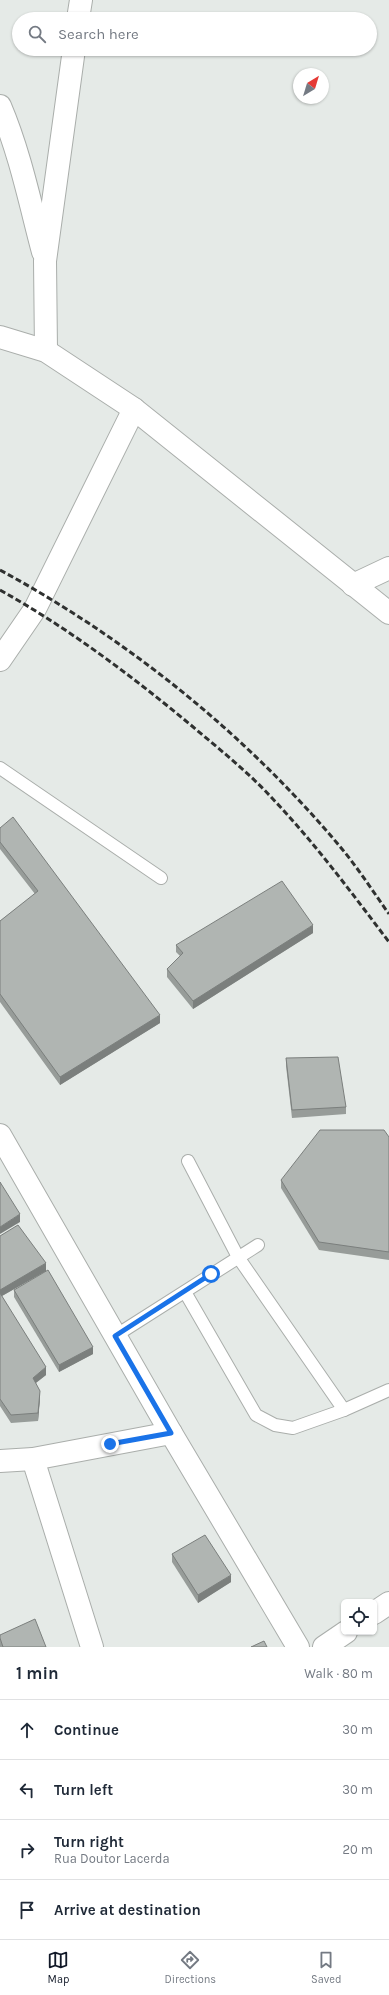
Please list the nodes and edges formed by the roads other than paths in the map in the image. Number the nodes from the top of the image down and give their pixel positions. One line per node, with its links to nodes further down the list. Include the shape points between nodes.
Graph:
1 (81, 0): 2 (street)
2 (79, 12)
3 (73, 56): 5 (street)
4 (0, 106): 5 (street, via 10,128)
5 (45, 261): 7 (street)
6 (0, 337): 7 (street)
7 (46, 351): 8 (street)
8 (134, 410): 10 (street); 12 (street, via 34,609)
9 (389, 568): 10 (street)
10 (353, 585): 11 (street)
11 (389, 613)
12 (0, 660)
13 (0, 768): 14 (lane)
14 (161, 878)
15 (0, 1135): 20 (street)
16 (188, 1161): 18 (lane)
17 (258, 1245): 18 (lane)
18 (238, 1257): 19 (lane); 22 (lane)
19 (185, 1292): 20 (lane); 22 (lane, via 256,1415 275,1425 293,1428)
20 (115, 1336): 23 (street)
21 (389, 1390): 22 (lane)
22 (344, 1410)
23 (171, 1433): 24 (street); 30 (street)
24 (33, 1459): 25 (street); 29 (street)
25 (0, 1461)
26 (389, 1603): 27 (street)
27 (377, 1611)
28 (342, 1635): 31 (street)
29 (92, 1647)
30 (298, 1647)
31 (324, 1647)

